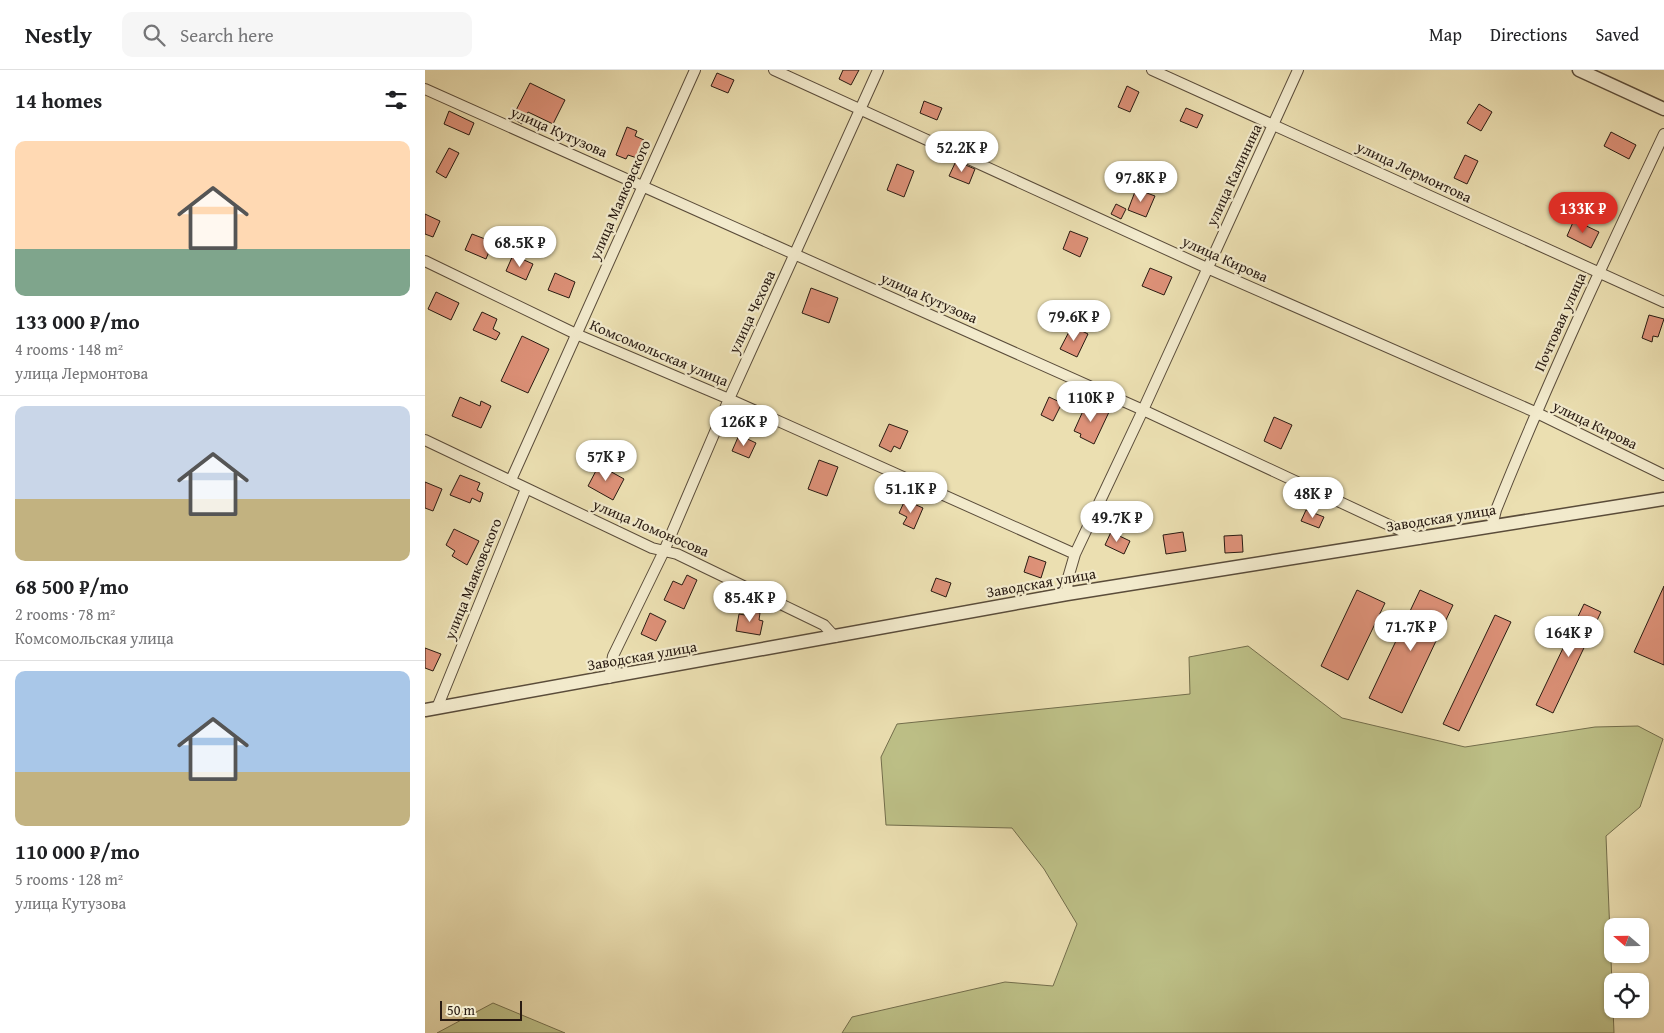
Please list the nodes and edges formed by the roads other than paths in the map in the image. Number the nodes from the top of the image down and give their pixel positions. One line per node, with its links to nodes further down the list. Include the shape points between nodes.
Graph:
1 (695, 70): 12 (street, улица Маяковского)
2 (774, 70): 8 (street, улица Кирова)
3 (878, 70): 8 (street, улица Чехова)
4 (1151, 70): 10 (street, улица Лермонтова)
5 (1298, 70): 10 (street, улица Калинина)
6 (1579, 70): 9 (street)
7 (425, 89): 12 (street, улица Кутузова)
8 (859, 108): 13 (street, улица Чехова); 15 (street, улица Кирова)
9 (1664, 109)
10 (1274, 125): 15 (street, улица Калинина); 16 (street, улица Лермонтова)
11 (1664, 134): 16 (street, Почтовая улица)
12 (643, 186): 13 (street, улица Кутузова); 18 (street, улица Маяковского)
13 (795, 255): 19 (street, улица Чехова); 20 (street, улица Кутузова)
14 (425, 262): 18 (street, Комсомольская улица)
15 (1207, 268): 20 (street, улица Калинина); 21 (street, улица Кирова)
16 (1598, 273): 17 (street, улица Лермонтова); 21 (street, Почтовая улица)
17 (1664, 302)
18 (576, 334): 19 (street, Комсомольская улица); 24 (street, улица Маяковского)
19 (729, 399): 29 (street, улица Чехова); 30 (street, Комсомольская улица)
20 (1143, 410): 28 (street, улица Кутузова); 30 (street, улица Калинина)
21 (1535, 412): 23 (street, улица Кирова); 27 (street, Почтовая улица)
22 (425, 440): 24 (street, улица Ломоносова)
23 (1664, 475)
24 (511, 480): 25 (street, улица Ломоносова)
25 (526, 489): 29 (street, улица Ломоносова); 34 (street, улица Маяковского)
26 (1664, 500): 27 (street, Заводская улица)
27 (1492, 526): 28 (street, Заводская улица)
28 (1419, 538): 31 (street, Заводская улица)
29 (664, 551): 32 (street, улица Ломоносова, via 677,554 824,625); 33 (street, улица Чехова, via 613,656)
30 (1075, 554): 31 (street, улица Калинина)
31 (1067, 594): 32 (street, Заводская улица)
32 (835, 637): 33 (street, Заводская улица)
33 (609, 678): 34 (street, Заводская улица)
34 (431, 709)

